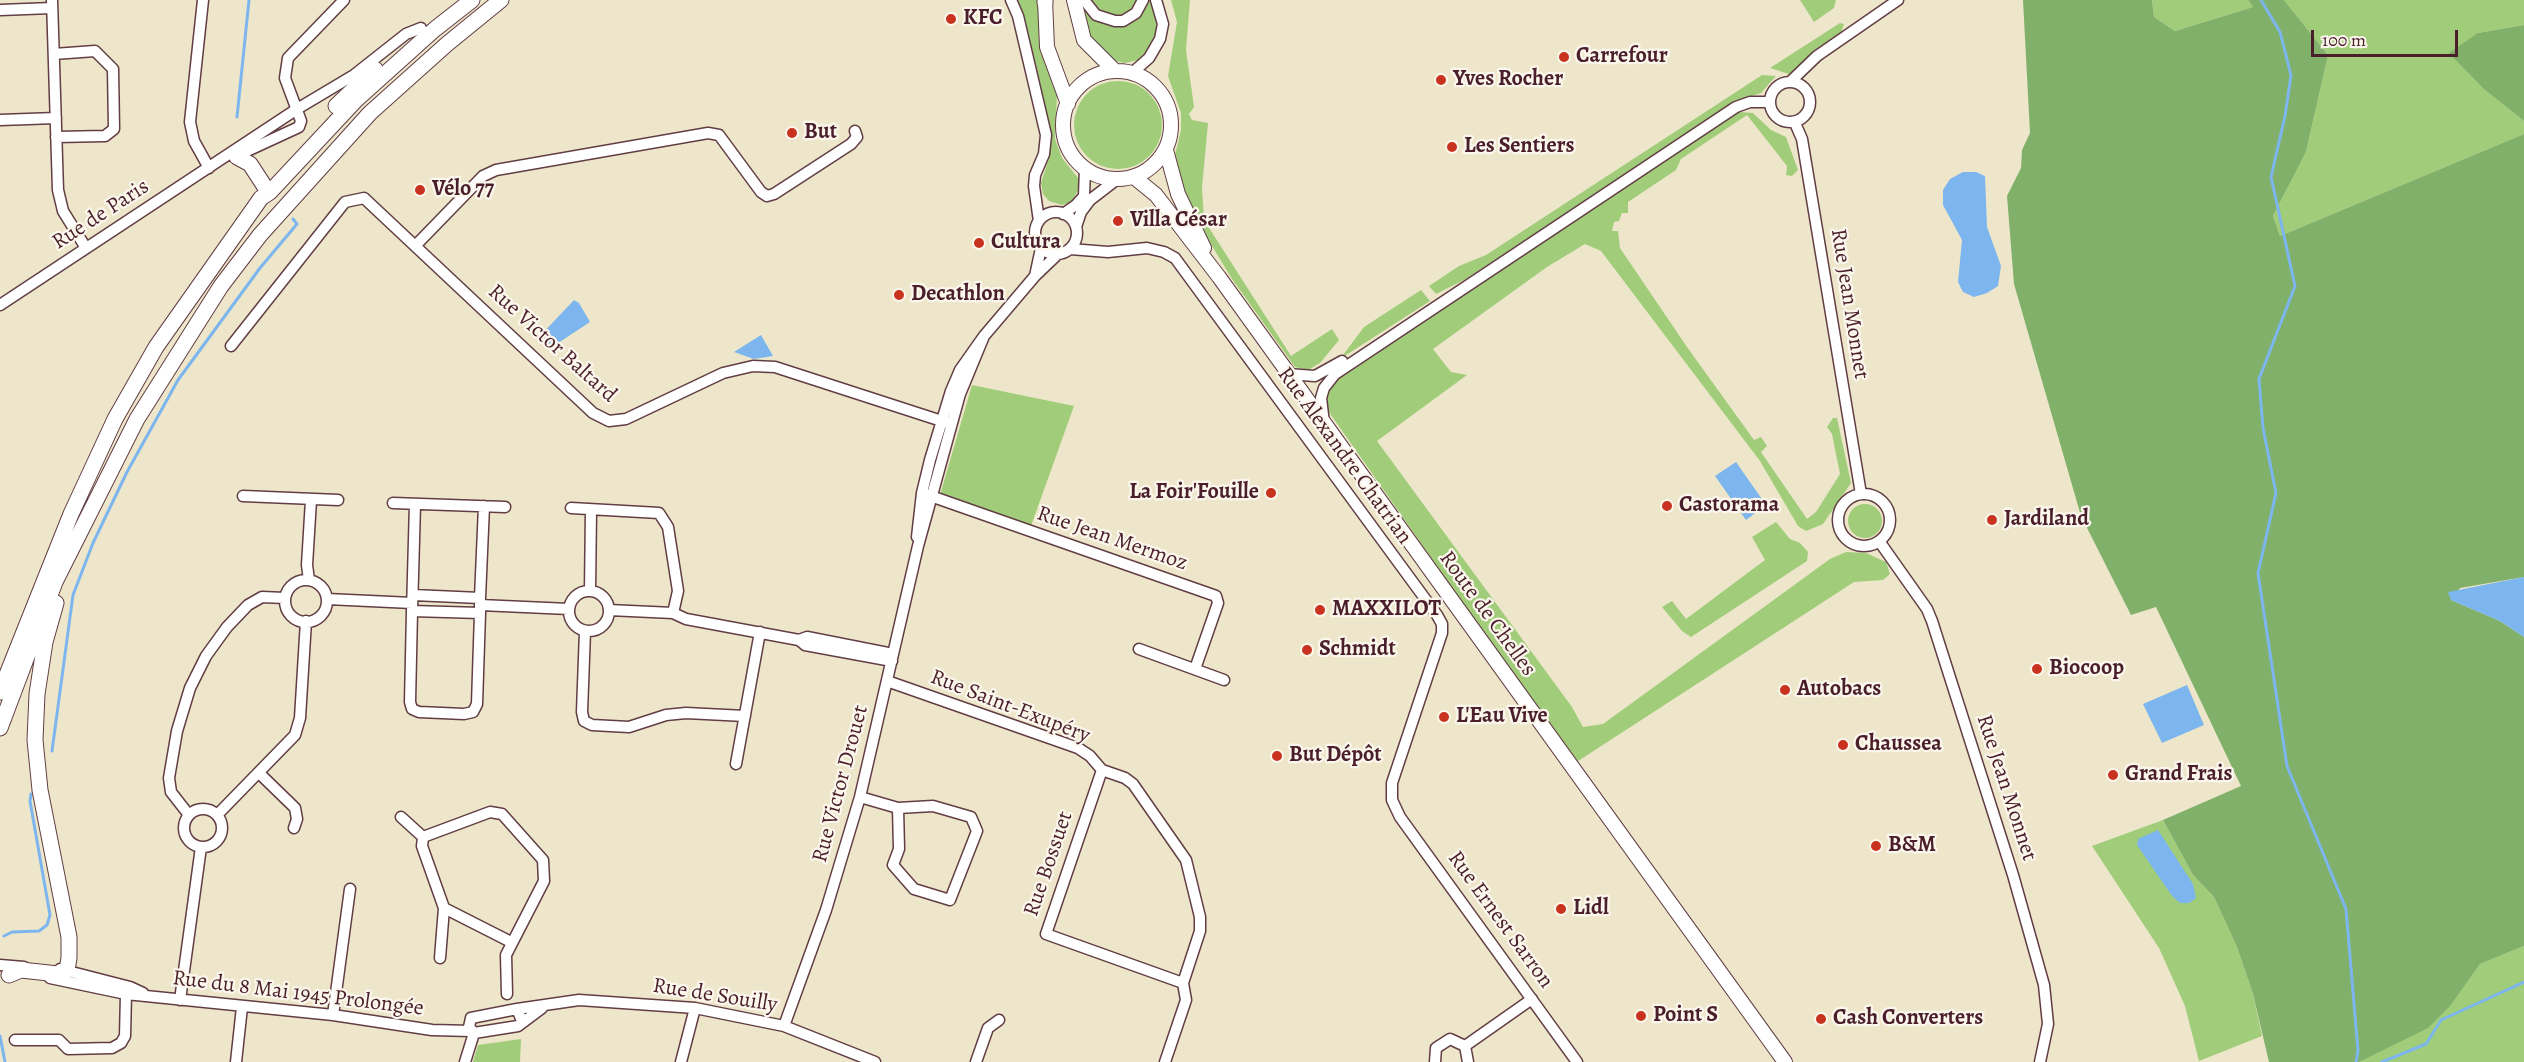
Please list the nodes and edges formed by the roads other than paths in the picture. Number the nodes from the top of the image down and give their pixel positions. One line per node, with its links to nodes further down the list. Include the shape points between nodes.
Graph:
1 (202, 0): 32 (street, via 190,122)
2 (344, 0): 24 (street, via 288,58 285,78)
3 (457, 0): 15 (highway)
4 (472, 0): 36 (highway, via 363,93 270,192)
5 (501, 0): 68 (highway, via 370,113 260,235 198,321 137,418)
6 (1011, 0): 37 (street, Rue Victor Drouet, via 1046,135 1044,154 1035,175)
7 (1074, 0): 18 (main road, via 1084,40)
8 (1084, 0): 9 (street, via 1096,15 1123,21 1136,13)
9 (1143, 0)
10 (1156, 0): 19 (street, via 1163,24 1160,39 1149,58)
11 (1898, 0): 17 (street)
12 (1045, 1): 23 (main road, via 1047,47)
13 (52, 4): 14 (street); 16 (street)
14 (0, 10)
15 (421, 28): 24 (street, Rue de Paris, via 406,34 354,75); 36 (highway, via 352,89)
16 (54, 54): 25 (street); 29 (street, via 94,51 113,69 114,129 105,136)
17 (1809, 64): 20 (street); 21 (street)
18 (1115, 71): 19 (main road); 23 (main road, via 1083,83)
19 (1132, 73): 30 (main road, via 1156,87 1167,102 1172,121)
20 (1790, 82): 21 (street); 22 (street, via 1778,86)
21 (1807, 90): 27 (street, via 1810,110)
22 (1770, 102): 27 (street, via 1777,118); 47 (street, via 1736,107)
23 (1068, 104): 33 (main road, via 1065,139 1070,153)
24 (297, 109): 31 (street, Rue de Paris); 31 (street, via 299,127)
25 (56, 118): 26 (street); 29 (street)
26 (0, 120)
27 (1795, 123): 55 (street, Rue Jean Monnet, via 1802,139)
28 (855, 131): 41 (street, via 857,137 851,144 767,196 760,192 719,135 708,133 496,170 483,176)
29 (56, 137): 42 (street, via 63,212)
30 (1166, 150): 34 (main road, via 1153,167); 49 (main road, Route de Chelles, via 1178,194)
31 (231, 158): 32 (street, Rue de Paris); 36 (highway, via 249,164)
32 (209, 168): 42 (street, Rue de Paris)
33 (1084, 168): 35 (main road); 38 (street, via 1084,196 1076,206)
34 (1134, 177): 35 (main road); 49 (main road, Route de Chelles, via 1156,195)
35 (1116, 180): 40 (street, via 1090,200 1081,212)
36 (263, 193): 85 (highway, via 156,347 115,419 71,514)
37 (1036, 196): 38 (street); 39 (street, Rue Victor Drouet)
38 (1059, 213): 39 (street); 40 (street)
39 (1039, 221): 43 (street, Rue Victor Drouet, via 1035,235)
40 (1076, 232): 44 (street); 45 (street)
41 (416, 245): 51 (street, Rue Victor Baltard, via 364,198 345,202); 53 (street, Rue Victor Baltard, via 593,412 609,421 626,419 723,373 753,366 775,367)
42 (86, 248): 50 (street, Rue de Paris)
43 (1041, 248): 46 (street); 48 (street, Rue Victor Drouet)
44 (1070, 249): 45 (street, Rue Alexandre Chatrian); 46 (street, Rue Victor Drouet)
45 (1095, 251): 92 (street, Rue Alexandre Chatrian, via 1148,248 1175,258 1442,624 1392,783)
46 (1058, 254): 48 (street, Rue Victor Drouet)
47 (1495, 265): 52 (street, via 1315,376); 54 (street, via 1327,381 1322,398)
48 (1035, 276): 53 (street, Rue Victor Drouet, via 984,336)
49 (1219, 277): 52 (main road, Route de Chelles)
50 (0, 305)
51 (231, 346)
52 (1287, 374): 54 (main road, Route de Chelles)
53 (946, 422): 56 (street, Rue Victor Drouet)
54 (1324, 426): 135 (main road, Route de Chelles)
55 (1861, 494): 66 (street, via 1876,497 1887,508 1890,522); 66 (street, via 1845,501 1840,508 1840,531 1859,546)
56 (927, 495): 81 (street, Rue Victor Drouet); 82 (street, Rue Jean Mermoz, via 1216,596 1218,603)
57 (243, 496): 58 (street)
58 (311, 500): 59 (street); 67 (street)
59 (338, 500)
60 (393, 503): 61 (street)
61 (415, 504): 62 (street); 72 (street)
62 (484, 506): 63 (street); 73 (street)
63 (505, 507)
64 (571, 508): 65 (street)
65 (591, 510): 69 (street); 76 (street, via 659,513 668,527 678,591)
66 (1879, 541): 136 (street, Rue Jean Monnet, via 1932,621 2013,876 2044,985 2048,1024)
67 (309, 580): 70 (street, via 296,582); 71 (street, via 321,586)
68 (55, 582): 87 (highway); 104 (highway, via 57,602 45,642 35,740 40,790 69,937)
69 (590, 591): 74 (street, via 578,594); 75 (street, via 605,599)
70 (285, 598): 77 (street, via 288,612); 94 (street, via 262,597 248,605 227,627 190,688 169,778 171,792)
71 (327, 599): 72 (street); 77 (street, via 319,617)
72 (412, 603): 73 (street); 73 (street); 73 (street, via 412,709 464,714 473,712 477,704)
73 (480, 605): 74 (street)
74 (569, 609): 78 (street, via 575,625)
75 (609, 610): 76 (street); 78 (street, via 602,626)
76 (673, 613): 79 (street, via 686,619)
77 (306, 621): 90 (street, via 300,718 295,735)
78 (585, 631): 86 (street, via 584,721 629,727 686,713)
79 (760, 632): 81 (street, via 799,640 807,637); 86 (street)
80 (1139, 649): 82 (street)
81 (893, 657): 84 (street, Rue Victor Drouet)
82 (1195, 669): 83 (street)
83 (1224, 680)
84 (887, 681): 89 (street, Rue Saint-Exupéry, via 1078,748); 91 (street, Rue Victor Drouet)
85 (0, 692)
86 (745, 716): 88 (street)
87 (0, 728)
88 (736, 764)
89 (1102, 770): 106 (street, Rue Saint-Exupéry, via 1133,784 1189,866 1200,931); 106 (street, Rue Bossuet, via 1046,934)
90 (259, 773): 95 (street); 97 (street, via 295,808)
91 (860, 796): 93 (street); 119 (street, Rue Victor Drouet, via 826,910)
92 (1392, 800): 109 (street, Rue Ernest Sarron, via 1400,817)
93 (898, 808): 93 (street, via 933,806 971,818 976,831 950,900 914,889 893,865 898,849)
94 (189, 815): 95 (street, via 206,809); 99 (street, via 184,826 186,838)
95 (217, 815): 99 (street, via 222,827 218,839)
96 (401, 817): 98 (street)
97 (294, 828)
98 (423, 837): 101 (street, via 422,846); 102 (street, via 490,812 502,814 543,860 544,881)
99 (201, 848): 110 (street)
100 (350, 889): 115 (street)
101 (444, 908): 102 (street); 103 (street)
102 (511, 942): 114 (street, via 506,955)
103 (440, 958)
104 (67, 970): 105 (highway, via 58,974); 108 (street, Rue du 8 Mai 1945 Prolongée)
105 (3, 971): 107 (street, Rue du 8 Mai 1945 Prolongée)
106 (1183, 983): 131 (street, Rue Saint-Exupéry, via 1186,1000)
107 (126, 994): 108 (street, Rue du 8 Mai 1945 Prolongée); 124 (street, via 125,1036 121,1044 112,1048)
108 (146, 995): 110 (street, Rue du 8 Mai 1945 Prolongée)
109 (1532, 999): 123 (street); 134 (street, Rue Ernest Sarron)
110 (180, 1000): 112 (street, Rue du 8 Mai 1945 Prolongée)
111 (544, 1006): 113 (street, Rue de Souilly, via 579,1000); 114 (street, Rue de Souilly); 118 (street, Rue du 8 Mai 1945 Prolongée)
112 (242, 1007): 115 (street, Rue du 8 Mai 1945 Prolongée); 126 (street)
113 (695, 1008): 119 (street, Rue de Souilly); 128 (street)
114 (512, 1010): 116 (street, Rue de Souilly); 118 (street)
115 (333, 1015): 120 (street, Rue du 8 Mai 1945 Prolongée)
116 (471, 1018): 120 (street, Rue de Souilly); 121 (street, via 469,1027)
117 (999, 1020): 130 (street, via 988,1028)
118 (522, 1021): 121 (street, Rue du 8 Mai 1945 Prolongée, via 518,1026)
119 (784, 1026): 129 (street, Rue de Souilly)
120 (445, 1030): 121 (street, Rue du 8 Mai 1945 Prolongée)
121 (473, 1032): 127 (street)
122 (15, 1040): 124 (street, via 59,1040)
123 (1465, 1046): 132 (street, via 1456,1040 1444,1040 1436,1048); 133 (street)
124 (68, 1049): 125 (street)
125 (68, 1062)
126 (236, 1062)
127 (465, 1062)
128 (681, 1062)
129 (875, 1062)
130 (976, 1062)
131 (1165, 1062)
132 (1435, 1062)
133 (1468, 1062)
134 (1577, 1062)
135 (1785, 1062)
136 (2040, 1062)

